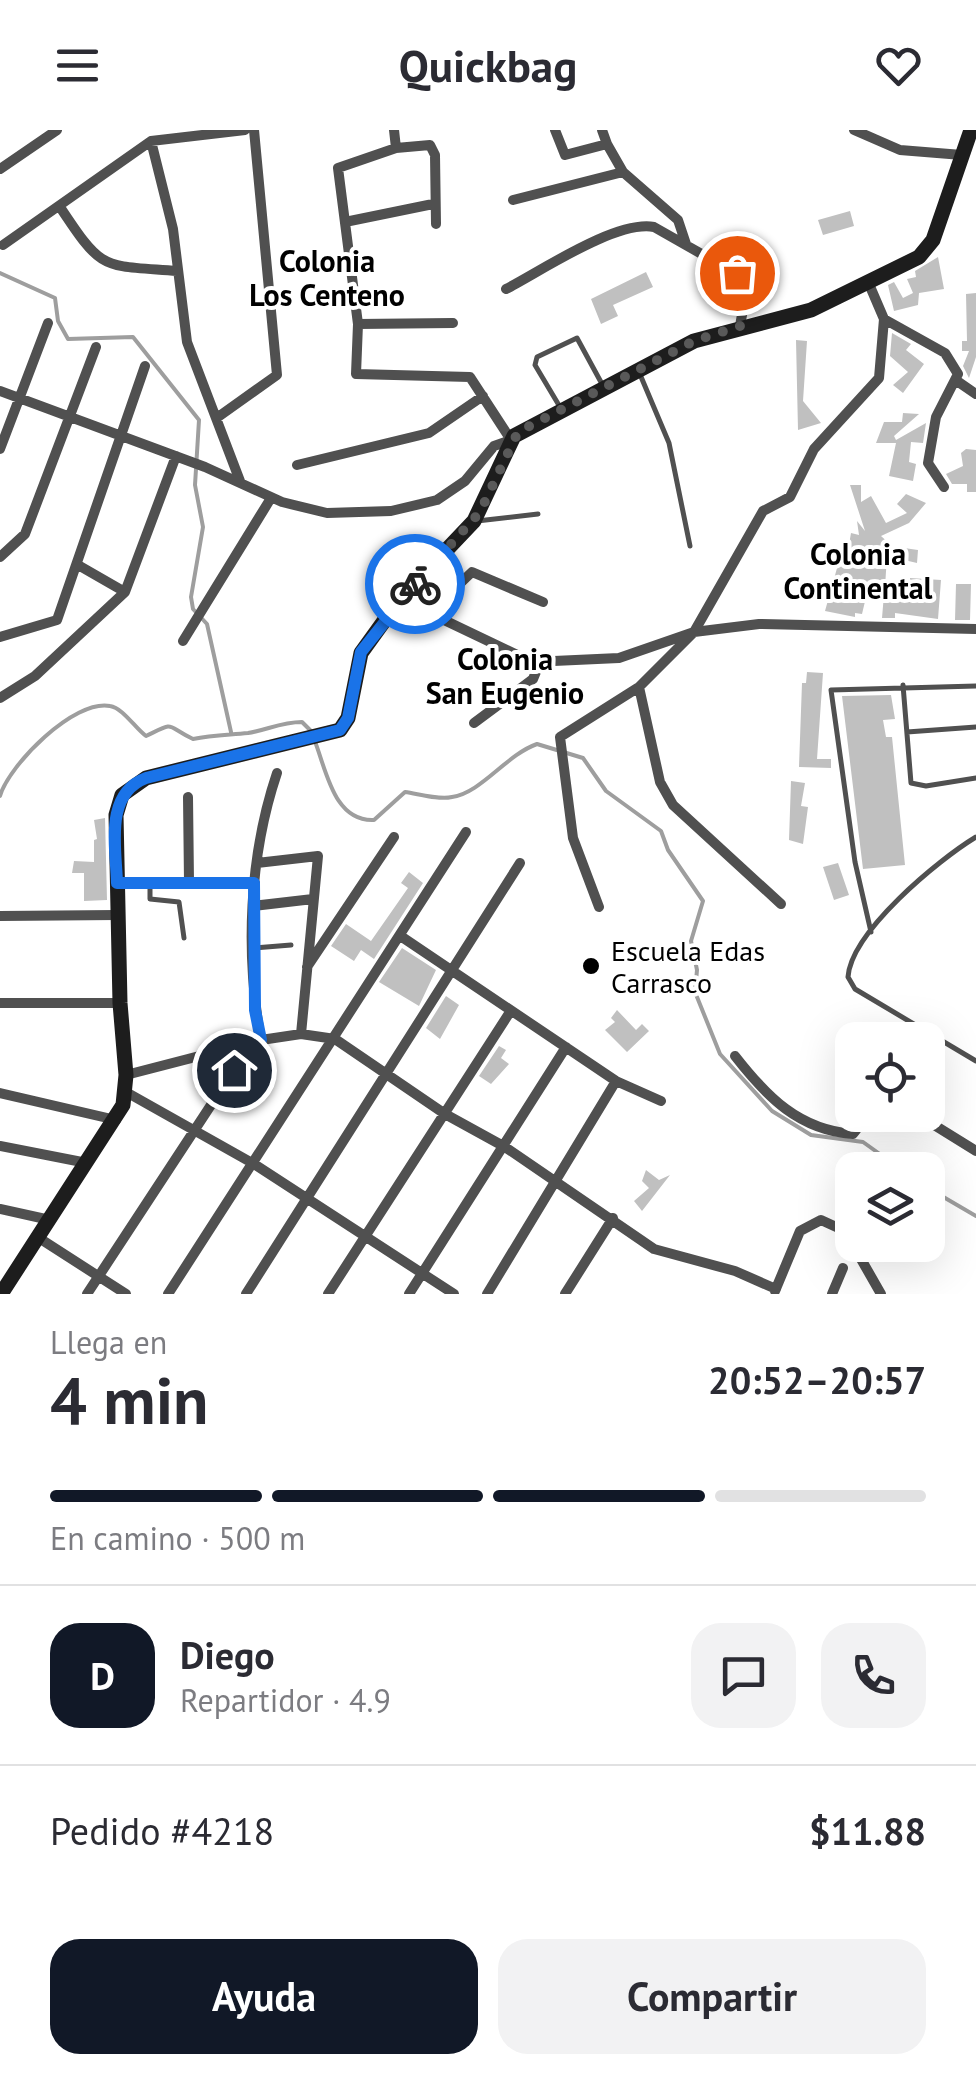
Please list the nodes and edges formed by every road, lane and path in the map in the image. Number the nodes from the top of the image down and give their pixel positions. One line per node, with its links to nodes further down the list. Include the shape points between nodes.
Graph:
1 (57, 130): 13 (street)
2 (246, 130): 9 (street)
3 (254, 130): 40 (street, via 277,375)
4 (394, 130): 11 (street)
5 (555, 130): 10 (street, via 564,155)
6 (602, 130): 10 (street)
7 (854, 130): 12 (street, via 900,150)
8 (972, 136): 12 (street)
9 (151, 140): 17 (street); 22 (street)
10 (606, 144): 14 (street)
11 (396, 148): 16 (street, via 430,145); 18 (street, via 338,168)
12 (962, 155): 23 (street, via 930,247)
13 (0, 169)
14 (623, 172): 15 (street); 20 (street, via 678,220)
15 (513, 200)
16 (433, 204): 18 (street); 19 (street)
17 (60, 207): 21 (street); 22 (street, via 93,257 107,266)
18 (345, 222): 28 (street)
19 (436, 224)
20 (686, 244): 24 (street, via 654,227 627,228); 29 (street, via 744,278)
21 (2, 245)
22 (177, 271): 40 (street, via 187,342)
23 (869, 284): 25 (street); 29 (street, via 811,310)
24 (506, 289)
25 (884, 320): 33 (street, via 945,353); 60 (street, via 879,378 814,448 790,497 763,511)
26 (48, 323): 38 (street)
27 (453, 323): 28 (street)
28 (358, 324): 37 (street, via 356,374 470,377)
29 (740, 326): 32 (street)
30 (96, 347): 41 (street)
31 (145, 366): 42 (street)
32 (638, 370): 34 (street); 52 (lane, via 669,443)
33 (957, 381): 36 (street); 48 (street, via 936,417 928,463)
34 (604, 387): 39 (street); 39 (lane, via 577,338 549,351 534,361)
35 (0, 391): 38 (street)
36 (976, 394)
37 (482, 396): 43 (street); 46 (street, via 428,433)
38 (20, 398): 41 (street); 44 (street)
39 (562, 409): 43 (street)
40 (218, 417): 47 (street)
41 (72, 418): 42 (street); 53 (street, via 25,534)
42 (123, 435): 45 (street); 54 (street)
43 (511, 440): 49 (street, via 488,452 456,489 416,506 326,513); 51 (street)
44 (0, 449)
45 (180, 458): 47 (street); 55 (street)
46 (297, 465)
47 (240, 482): 49 (street)
48 (944, 486)
49 (271, 498): 62 (street)
50 (538, 514): 51 (lane)
51 (474, 521): 56 (street)
52 (690, 546)
53 (0, 557)
54 (78, 565): 55 (street); 61 (street, via 54,622)
55 (125, 592): 67 (street, via 34,676)
56 (400, 599): 58 (street); 80 (street, via 361,652 345,725 327,736 146,778 129,788 116,815)
57 (543, 602): 58 (street, via 472,572)
58 (429, 613): 63 (street)
59 (976, 629): 60 (street, via 797,623)
60 (694, 632): 63 (street, via 619,658); 66 (street)
61 (0, 637)
62 (183, 641)
63 (540, 662): 68 (street, via 533,680)
64 (903, 685): 65 (lane); 70 (lane); 89 (lane, via 830,692)
65 (976, 686)
66 (638, 688): 84 (street, via 660,782 673,805); 86 (street, via 560,736 558,744 573,838)
67 (0, 698)
68 (474, 722)
69 (976, 727): 70 (lane)
70 (907, 732): 72 (lane, via 911,783)
71 (277, 772): 77 (street)
72 (976, 778)
73 (188, 798): 79 (street)
74 (466, 832): 90 (street)
75 (394, 837): 95 (street)
76 (976, 837): 89 (lane, via 916,882)
77 (256, 863): 82 (street); 83 (street, via 318,856)
78 (520, 863): 94 (street)
79 (189, 882): 81 (street); 82 (street)
80 (117, 883): 81 (street); 87 (street)
81 (150, 883): 91 (lane, via 150,899 179,902)
82 (254, 883): 85 (street)
83 (312, 899): 85 (street); 95 (street)
84 (781, 904)
85 (253, 906): 93 (street)
86 (599, 907)
87 (117, 915): 88 (street); 97 (street)
88 (0, 916)
89 (871, 932): 104 (lane, via 849,963 855,989)
90 (402, 936): 94 (street); 101 (street)
91 (184, 938)
92 (291, 945): 93 (lane)
93 (254, 948): 100 (street)
94 (452, 968): 98 (street); 105 (street)
95 (304, 972): 99 (street)
96 (0, 1003): 97 (street)
97 (120, 1003): 106 (street)
98 (510, 1012): 102 (street); 111 (street)
99 (301, 1034): 100 (street); 101 (street)
100 (257, 1040): 106 (street); 113 (street)
101 (334, 1040): 105 (street); 120 (street)
102 (566, 1047): 107 (street); 117 (street)
103 (735, 1056): 114 (street, via 765,1094 800,1120 827,1132)
104 (976, 1062)
105 (387, 1072): 111 (street); 122 (street)
106 (126, 1075): 108 (street)
107 (616, 1081): 110 (street); 121 (street)
108 (126, 1092): 112 (street); 113 (street)
109 (0, 1093): 112 (street)
110 (661, 1101)
111 (445, 1114): 117 (street); 126 (street)
112 (117, 1120): 119 (street)
113 (196, 1129): 120 (street); 131 (street)
114 (855, 1132)
115 (945, 1132): 118 (street)
116 (0, 1146): 119 (street)
117 (505, 1147): 121 (street); 130 (street)
118 (976, 1152)
119 (88, 1163): 125 (street)
120 (254, 1164): 122 (street); 136 (street)
121 (556, 1182): 124 (street); 141 (street)
122 (309, 1199): 126 (street); 137 (street)
123 (0, 1209): 125 (street)
124 (613, 1218): 132 (street, via 654,1250 736,1271); 142 (street)
125 (50, 1220): 127 (street)
126 (366, 1236): 130 (street); 138 (street)
127 (39, 1238): 129 (street); 131 (street)
128 (843, 1268): 143 (street)
129 (8, 1270): 133 (street)
130 (423, 1271): 139 (street); 140 (street)
131 (98, 1276): 134 (street); 135 (street)
132 (775, 1291): 144 (street, via 800,1232 821,1220 845,1231)
133 (1, 1294)
134 (87, 1294)
135 (126, 1294)
136 (168, 1294)
137 (246, 1294)
138 (328, 1294)
139 (408, 1294)
140 (454, 1294)
141 (487, 1294)
142 (566, 1294)
143 (832, 1294)
144 (881, 1294)

